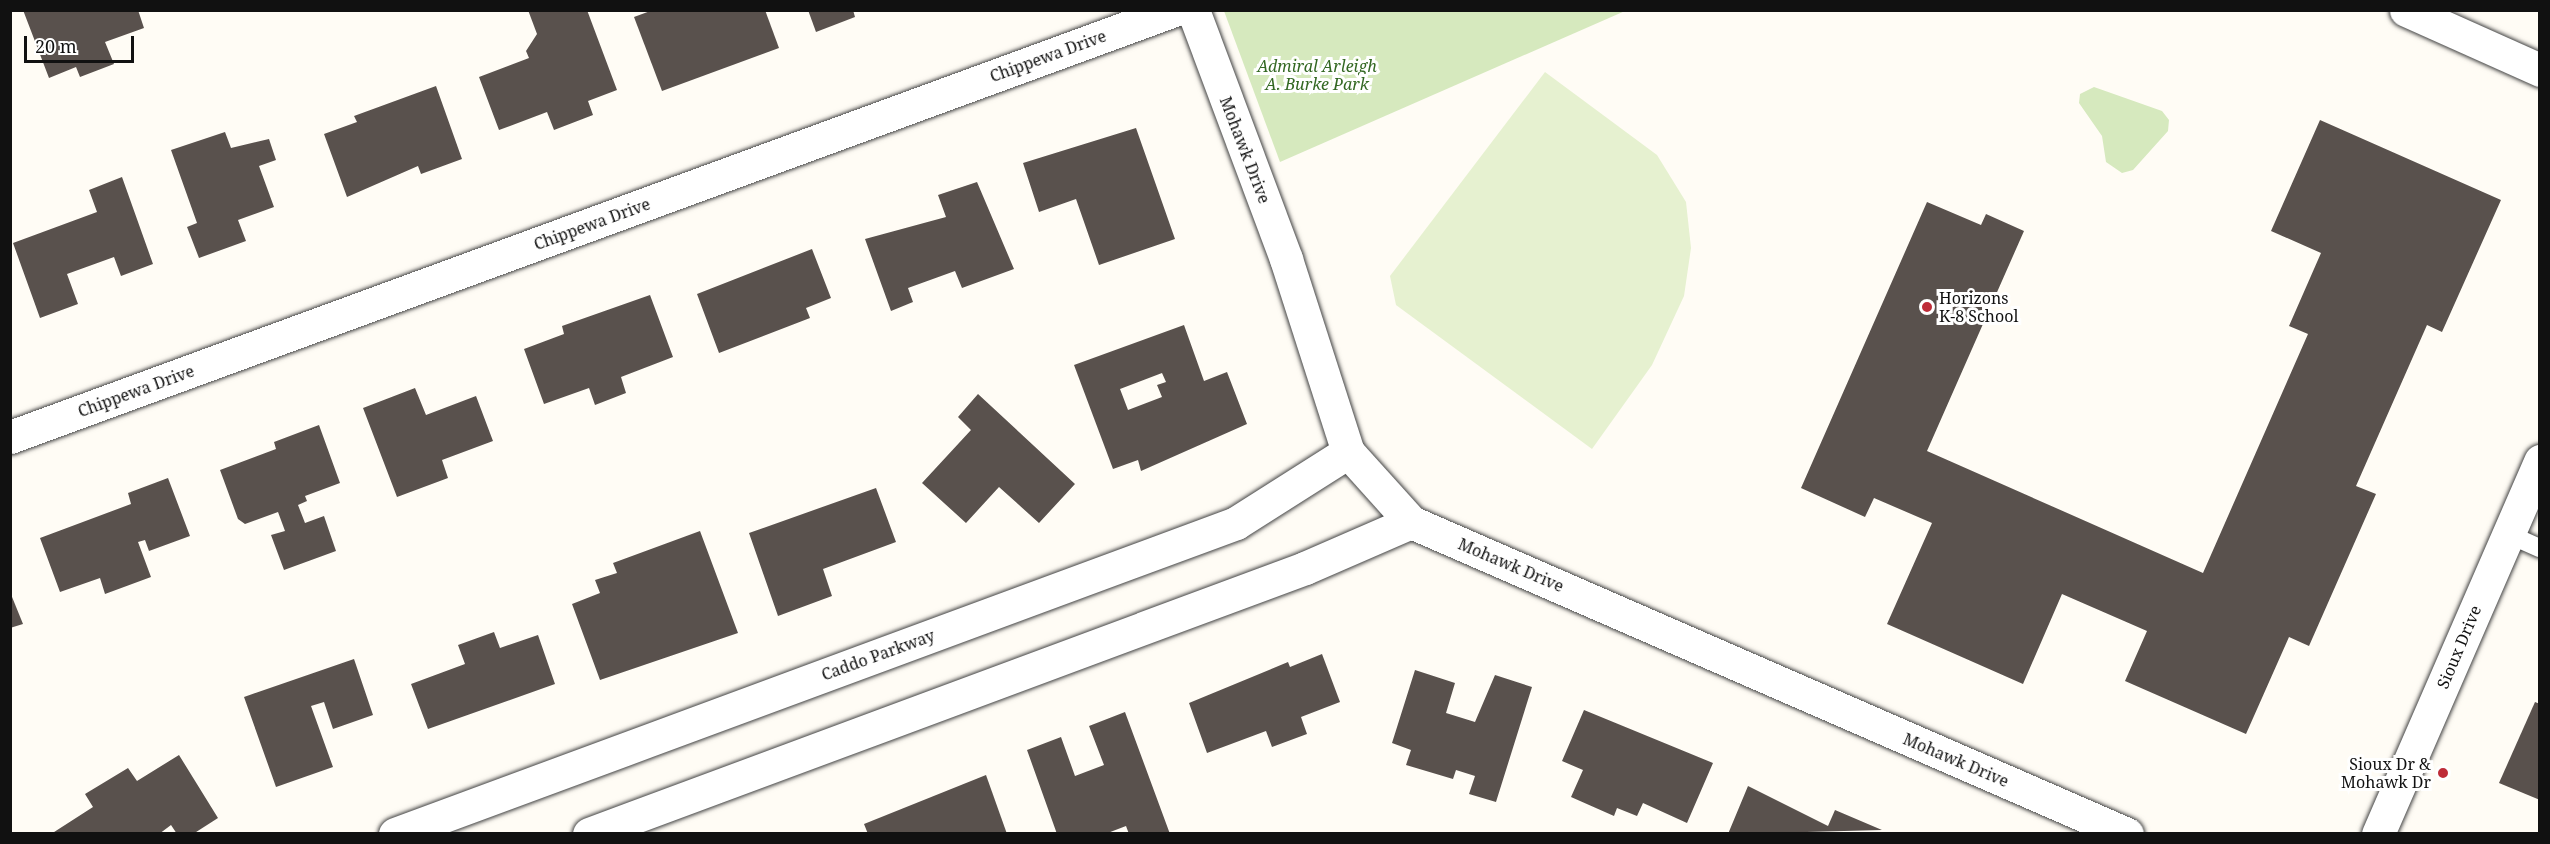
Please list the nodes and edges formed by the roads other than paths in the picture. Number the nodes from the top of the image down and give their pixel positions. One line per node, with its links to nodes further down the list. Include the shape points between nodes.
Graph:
1 (1174, 10): 5 (street, Chippewa Drive)
2 (1193, 10): 6 (street, Mohawk Drive, via 1286,259)
3 (2406, 10): 4 (street)
4 (2540, 70)
5 (10, 437)
6 (1348, 452): 8 (street, Mohawk Drive); 11 (street, Caddo Parkway, via 1236,523)
7 (2540, 461): 9 (street, Sioux Drive)
8 (1411, 522): 12 (street, via 1305,568); 13 (street, Mohawk Drive)
9 (2508, 534): 10 (lane); 14 (street, Sioux Drive)
10 (2540, 548)
11 (395, 834)
12 (589, 834)
13 (2127, 834)
14 (2378, 834)

